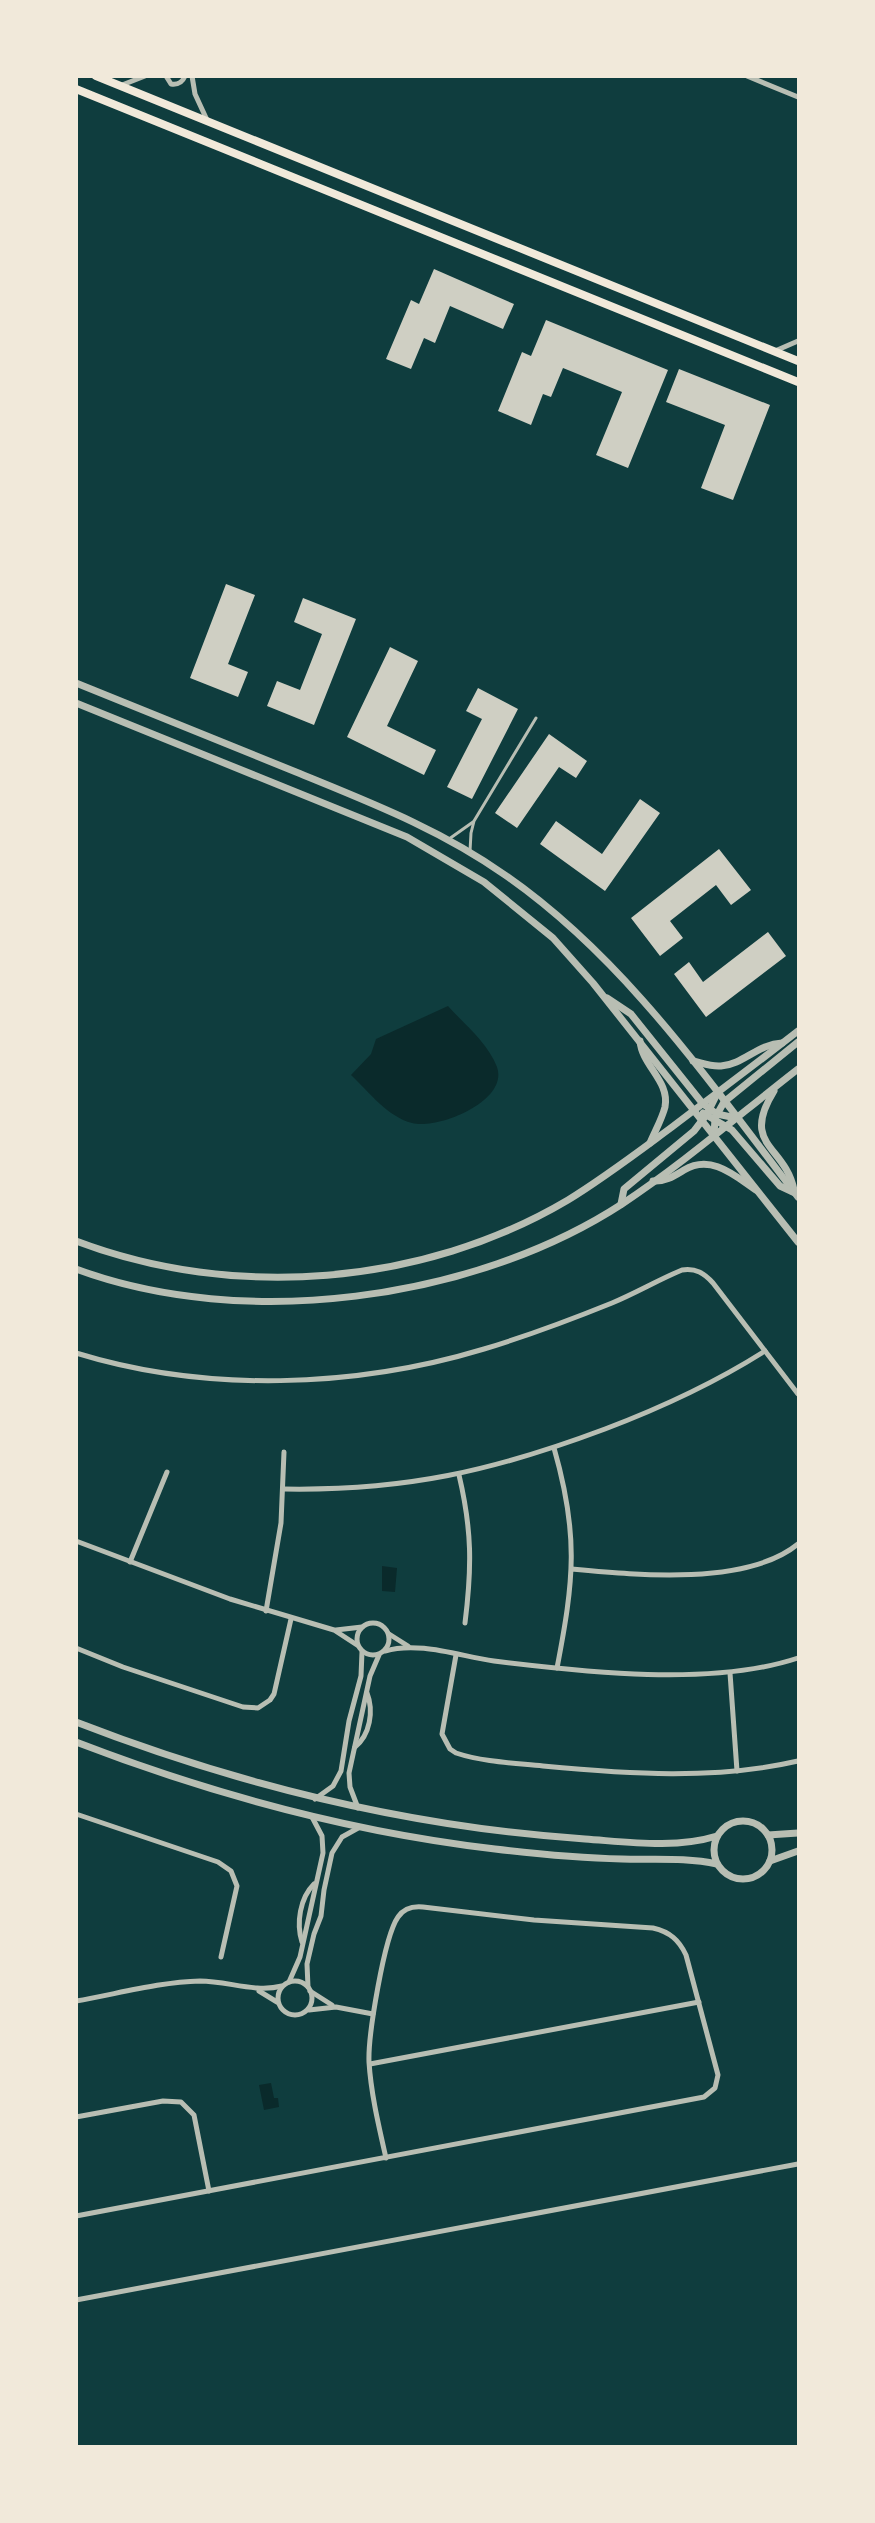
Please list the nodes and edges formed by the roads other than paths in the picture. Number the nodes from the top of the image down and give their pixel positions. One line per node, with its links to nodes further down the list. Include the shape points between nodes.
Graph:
1 (96, 76): 7 (main road)
2 (145, 76): 7 (street)
3 (166, 76): 4 (street, via 176,85)
4 (185, 76)
5 (192, 76): 10 (street, via 195,94)
6 (747, 76): 9 (street)
7 (120, 86): 10 (main road)
8 (76, 89): 14 (main road)
9 (798, 97)
10 (208, 121): 12 (main road)
11 (798, 341): 12 (street)
12 (775, 351): 13 (main road)
13 (798, 361)
14 (798, 382)
15 (79, 684): 16 (street); 20 (street, via 378,805)
16 (76, 693)
17 (76, 703): 22 (street, via 434,850 531,918)
18 (536, 718): 19 (lane)
19 (474, 821): 20 (lane); 21 (lane)
20 (449, 839): 21 (street)
21 (470, 851): 27 (street, via 541,902 585,941)
22 (604, 997): 24 (street); 32 (street, via 631,1014)
23 (798, 1031): 26 (street)
24 (640, 1041): 33 (street); 38 (street, via 643,1059 663,1086 665,1100)
25 (798, 1042): 31 (street)
26 (782, 1043): 27 (street, via 764,1046 723,1066); 30 (street)
27 (693, 1061): 30 (street)
28 (798, 1069): 29 (street)
29 (777, 1085): 35 (street); 41 (street, via 762,1113 761,1130 790,1176)
30 (717, 1093): 31 (street); 32 (street); 34 (street)
31 (724, 1102): 34 (street); 35 (street)
32 (703, 1104): 33 (street); 34 (street)
33 (694, 1110): 34 (street); 38 (street)
34 (710, 1115): 35 (street); 36 (street); 37 (street); 37 (street); 42 (street, via 624,1189)
35 (736, 1118): 36 (street); 41 (street)
36 (727, 1126): 37 (street); 41 (street, via 780,1186)
37 (714, 1136): 39 (street); 40 (street)
38 (650, 1144): 43 (street, via 567,1200 514,1226 465,1247 378,1269 332,1275 236,1276 151,1264)
39 (653, 1181): 40 (street, via 670,1179 700,1164 712,1164); 42 (street)
40 (763, 1195): 44 (street)
41 (797, 1195)
42 (621, 1204): 45 (street, via 506,1260 424,1284 340,1297 212,1299 144,1289)
43 (76, 1241)
44 (798, 1242)
45 (76, 1269)
46 (765, 1351): 47 (street, via 707,1276 691,1269 516,1339 447,1359 375,1373 301,1380 228,1379 135,1368); 48 (street); 49 (street, via 681,1398)
47 (76, 1353)
48 (798, 1394)
49 (554, 1448): 52 (street); 57 (street, via 569,1508)
50 (284, 1452): 53 (street)
51 (167, 1472): 56 (street)
52 (459, 1475): 53 (street, via 374,1488); 60 (street, via 471,1540)
53 (284, 1489): 58 (street)
54 (76, 1541): 56 (street)
55 (798, 1544): 57 (street, via 769,1562 721,1573)
56 (130, 1562): 58 (street)
57 (572, 1569): 72 (street)
58 (266, 1611): 59 (street)
59 (291, 1619): 62 (street); 66 (street, via 274,1694 258,1708 181,1688)
60 (465, 1623)
61 (362, 1627): 62 (street); 63 (street, via 380,1624); 64 (street)
62 (334, 1630): 64 (street)
63 (389, 1634): 65 (street); 67 (street)
64 (357, 1644): 68 (street)
65 (412, 1647): 67 (street); 70 (street)
66 (76, 1648)
67 (385, 1651): 69 (street)
68 (362, 1652): 69 (street); 78 (street, via 361,1676 341,1771 333,1786)
69 (379, 1655): 79 (street, via 372,1668 348,1780)
70 (456, 1655): 72 (street); 77 (street, via 442,1734 456,1754 575,1769)
71 (798, 1658): 73 (street)
72 (557, 1668): 73 (street)
73 (730, 1673): 77 (street)
74 (76, 1722): 78 (street, via 189,1764)
75 (76, 1743): 81 (street, via 197,1786)
76 (798, 1761): 77 (street)
77 (737, 1771)
78 (315, 1799): 79 (street)
79 (359, 1809): 85 (street, via 434,1823 558,1837 680,1843)
80 (76, 1814): 89 (street, via 218,1862 231,1871 237,1886)
81 (312, 1817): 82 (street); 90 (street, via 324,1845 316,1883 306,1894 300,1914 303,1944)
82 (360, 1827): 88 (street, via 494,1849); 93 (street, via 342,1837 332,1853 321,1916 307,1964)
83 (798, 1833): 84 (street)
84 (768, 1835): 85 (street, via 752,1822 742,1820 732,1822); 87 (street)
85 (717, 1836): 88 (street)
86 (798, 1851): 87 (street)
87 (770, 1861): 88 (street, via 759,1875 743,1879 727,1875)
88 (717, 1864)
89 (221, 1958)
90 (289, 1982): 91 (street); 93 (street, via 297,1981)
91 (282, 1986): 92 (street); 95 (street)
92 (255, 1989): 94 (street, via 183,1982); 95 (street)
93 (309, 1989): 97 (street); 98 (street, via 311,2003)
94 (76, 2001)
95 (277, 2002): 98 (street, via 292,2016)
96 (699, 2002): 99 (street, via 683,1948 662,1930 416,1907 403,1911 395,1923); 100 (street); 102 (street, via 718,2075 715,2088 705,2097)
97 (336, 2007): 98 (street); 99 (street)
98 (307, 2011)
99 (373, 2014): 100 (street)
100 (370, 2064): 102 (street)
101 (76, 2116): 104 (street, via 164,2101 181,2102 194,2115)
102 (386, 2158): 104 (street)
103 (798, 2164): 106 (street)
104 (208, 2191): 105 (street)
105 (76, 2216)
106 (76, 2300)

